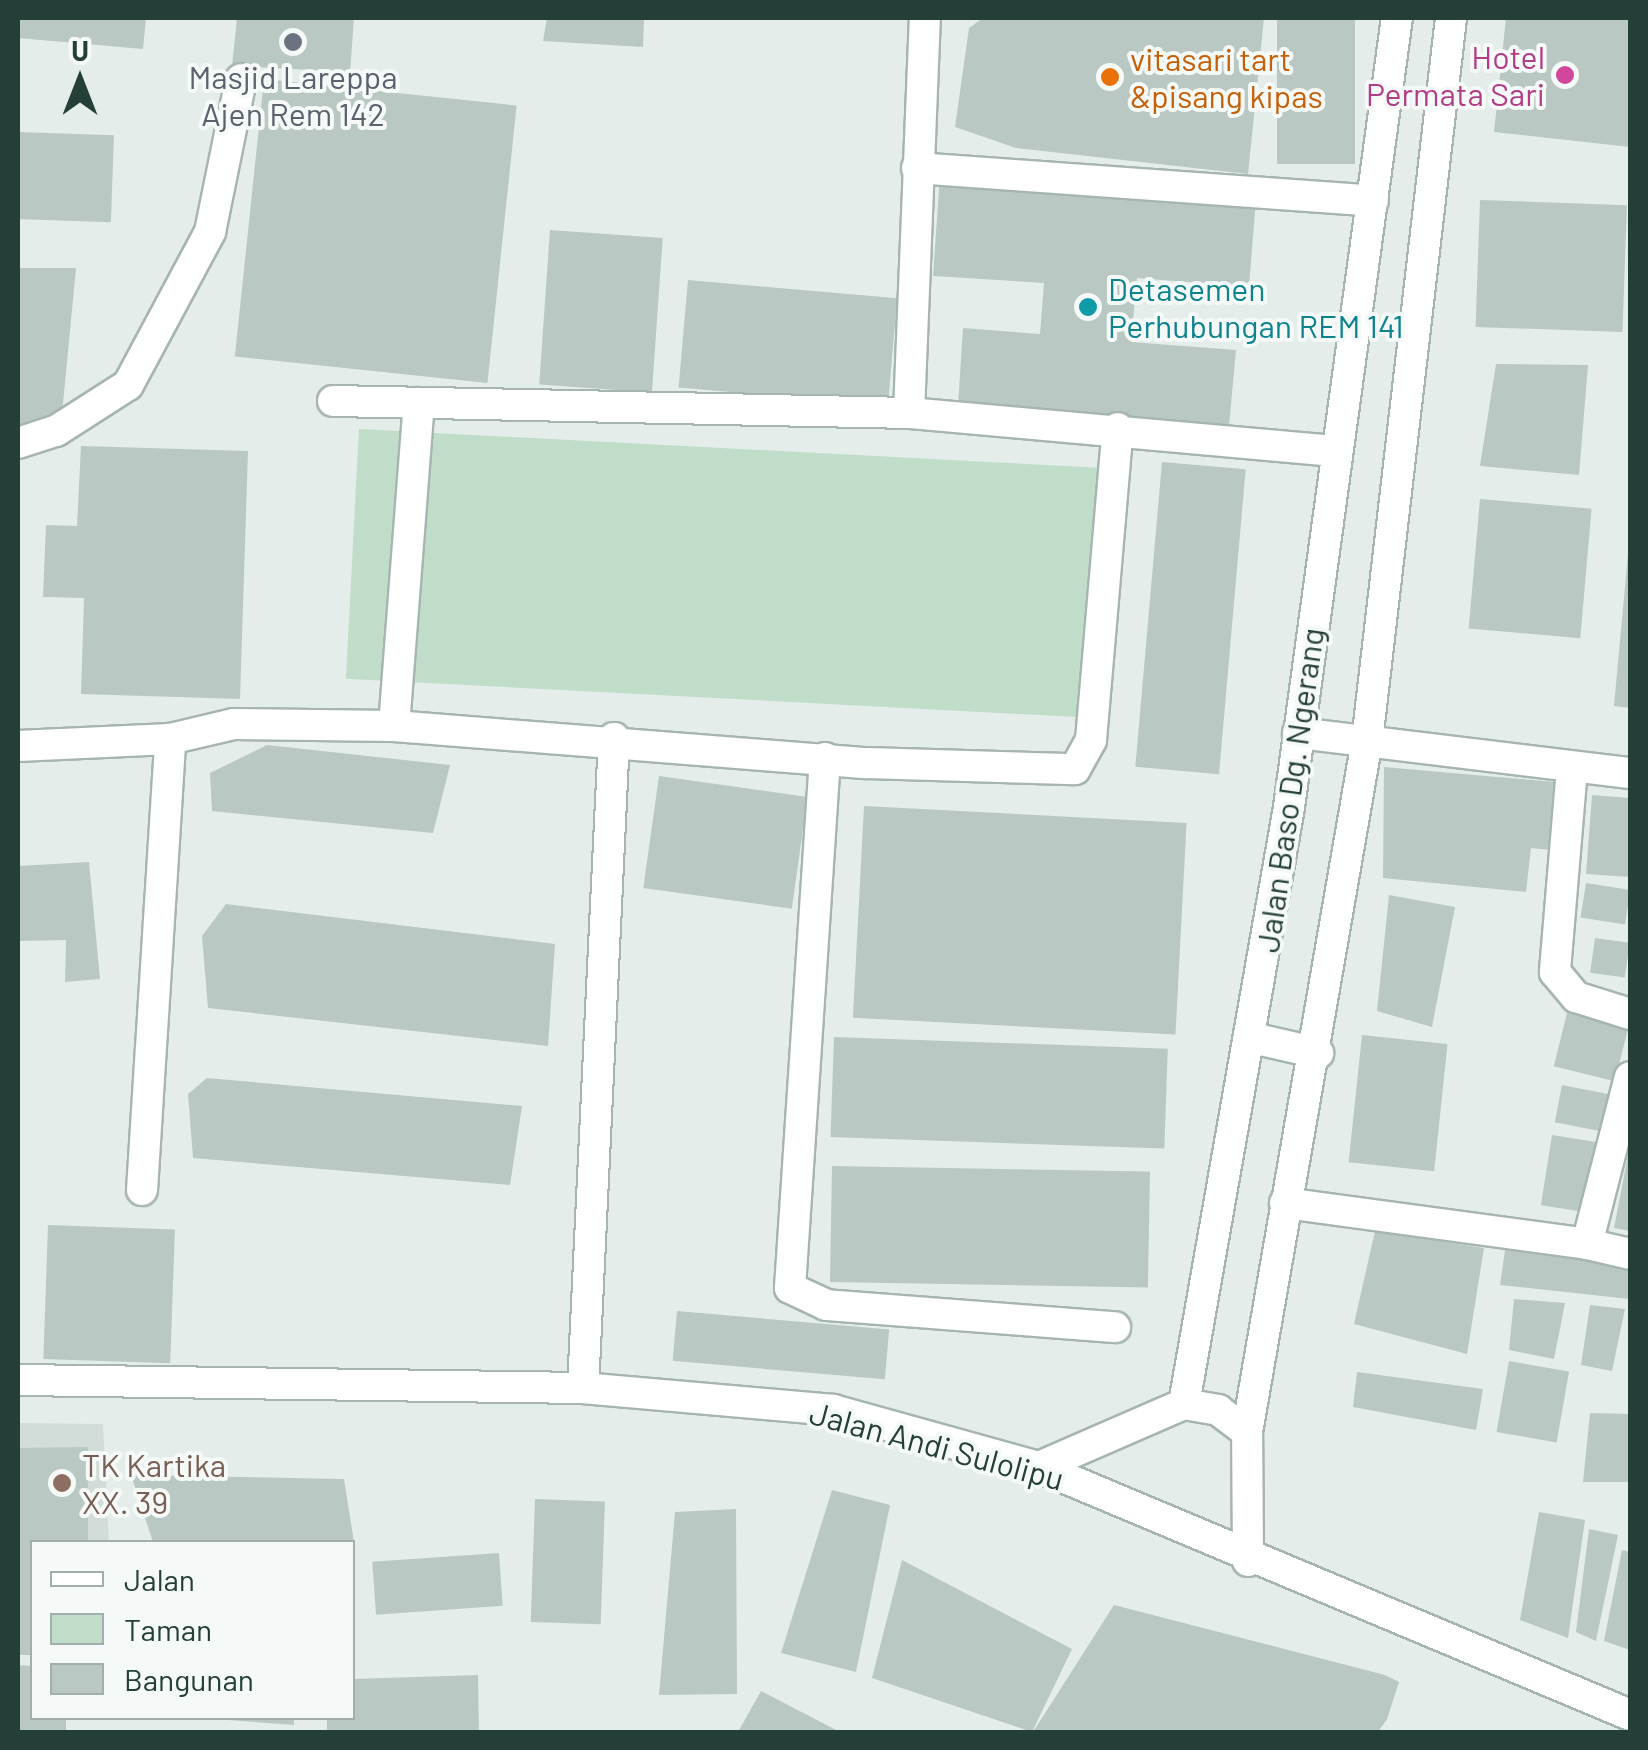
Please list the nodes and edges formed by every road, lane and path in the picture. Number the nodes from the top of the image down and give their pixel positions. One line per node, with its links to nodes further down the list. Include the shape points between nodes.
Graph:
1 (925, 18): 5 (street)
2 (1398, 18): 6 (street, Jalan Baso Dg. Ngerang)
3 (1452, 18): 8 (street, Jalan Baso Dg. Ngerang)
4 (240, 78): 13 (street, via 210,232 128,386 56,431)
5 (917, 168): 6 (street); 11 (street)
6 (1373, 201): 7 (street, Jalan Baso Dg. Ngerang)
7 (1360, 278): 8 (street); 14 (street, Jalan Baso Dg. Ngerang)
8 (1416, 282): 19 (street, Jalan Baso Dg. Ngerang)
9 (334, 401): 10 (street)
10 (418, 403): 11 (street); 15 (street)
11 (909, 413): 12 (street)
12 (1118, 428): 14 (street); 21 (street, via 1090,740 1075,769)
13 (18, 442)
14 (1336, 451): 16 (street, Jalan Baso Dg. Ngerang)
15 (394, 726): 17 (street); 18 (street, via 234,724)
16 (1298, 733): 19 (street); 25 (street, Jalan Baso Dg. Ngerang)
17 (614, 738): 21 (street); 34 (street)
18 (170, 739): 20 (street); 28 (street)
19 (1367, 741): 22 (street); 26 (street, Jalan Baso Dg. Ngerang)
20 (18, 746)
21 (825, 758): 32 (street, via 790,1288 826,1306)
22 (1572, 768): 23 (street); 24 (street, via 1555,972 1576,997)
23 (1630, 773)
24 (1630, 1014)
25 (1252, 1038): 26 (street); 35 (street, Jalan Baso Dg. Ngerang)
26 (1318, 1053): 29 (street, Jalan Baso Dg. Ngerang)
27 (1630, 1077): 30 (street)
28 (142, 1190)
29 (1285, 1202): 30 (street); 36 (street, Jalan Baso Dg. Ngerang)
30 (1587, 1244): 31 (street)
31 (1630, 1254)
32 (1115, 1327)
33 (18, 1380): 34 (street, Jalan Andi Sulolipu)
34 (584, 1388): 37 (street, Jalan Andi Sulolipu, via 833,1410)
35 (1184, 1404): 36 (street, via 1218,1410); 37 (street)
36 (1247, 1432): 38 (street, Jalan Baso Dg. Ngerang)
37 (1039, 1467): 38 (street, Jalan Andi Sulolipu)
38 (1248, 1561): 39 (street, Jalan Andi Sulolipu)
39 (1630, 1715)

